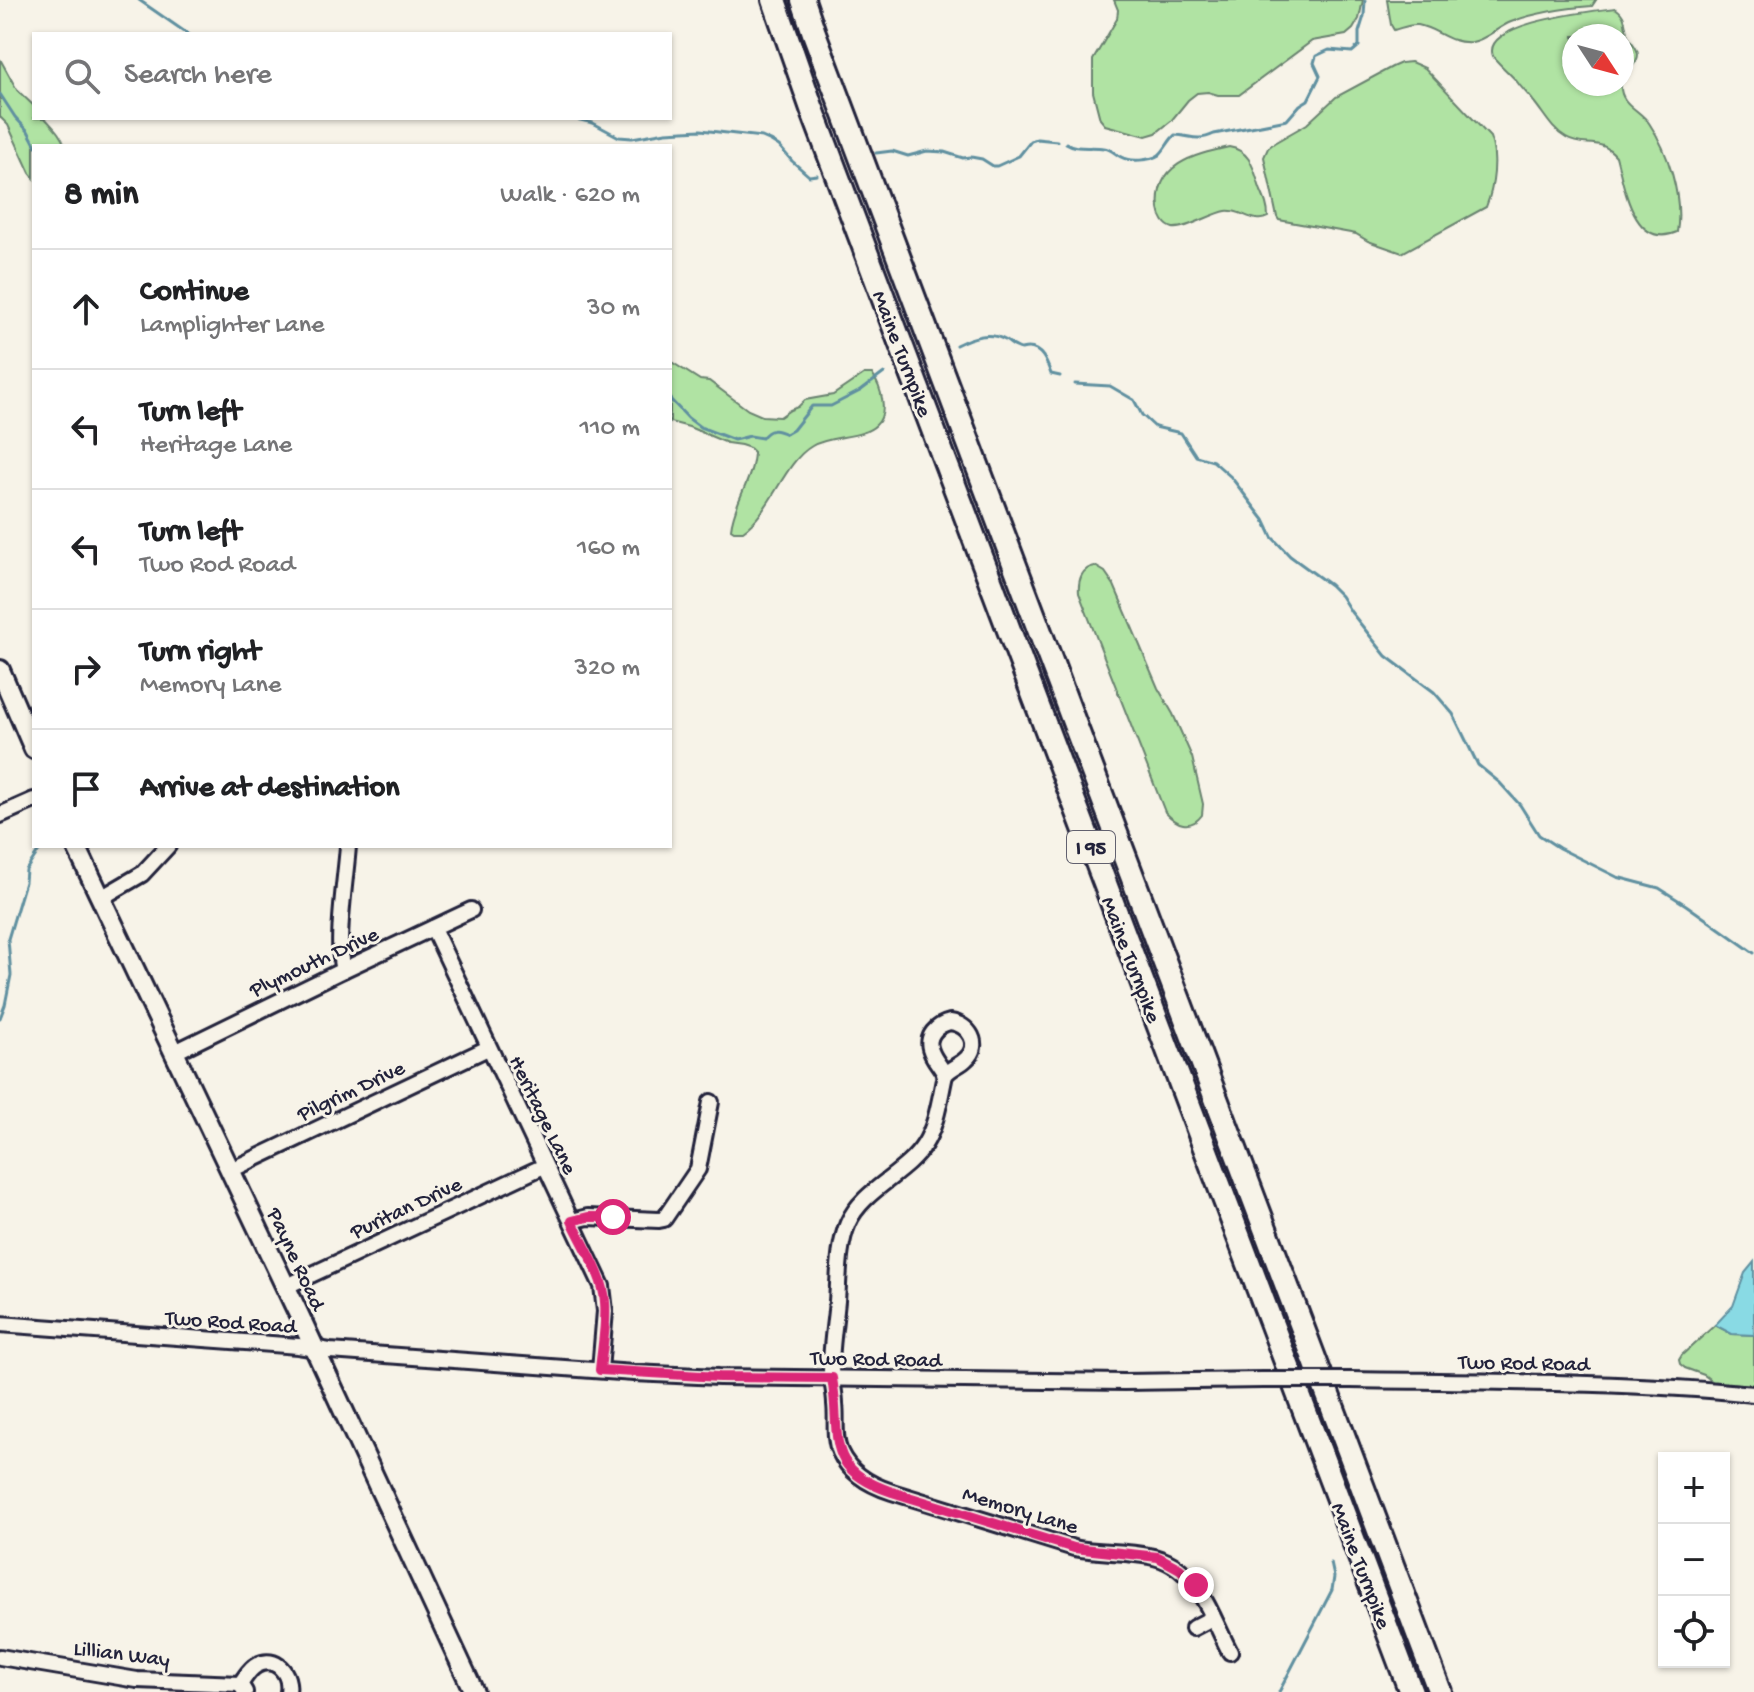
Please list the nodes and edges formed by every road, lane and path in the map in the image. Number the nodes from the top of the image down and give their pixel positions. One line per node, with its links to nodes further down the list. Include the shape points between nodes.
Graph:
1 (774, 0): 34 (highway, Maine Turnpike / I 95)
2 (803, 0): 35 (highway, Maine Turnpike / I 95)
3 (0, 670): 4 (main road)
4 (32, 744)
5 (32, 801): 6 (street)
6 (0, 815)
7 (77, 848): 10 (main road, Payne Road)
8 (166, 848): 10 (street, via 142,874)
9 (348, 848): 13 (street)
10 (101, 898): 15 (main road, Payne Road)
11 (471, 910): 12 (street, Plymouth Drive)
12 (433, 928): 13 (street, Plymouth Drive); 14 (street, Heritage Lane)
13 (343, 970): 15 (street, Plymouth Drive)
14 (488, 1048): 18 (street, Heritage Lane); 19 (street, Pilgrim Drive)
15 (175, 1052): 19 (main road, Payne Road)
16 (945, 1075): 25 (street, Memory Lane, via 925,1144 858,1207 846,1228)
17 (711, 1102): 20 (street, via 698,1169 664,1219)
18 (544, 1166): 20 (street, Heritage Lane); 21 (street, Puritan Drive)
19 (231, 1170): 21 (main road, Payne Road)
20 (572, 1221): 24 (street, Heritage Lane, via 605,1297)
21 (285, 1287): 23 (main road, Payne Road)
22 (0, 1324): 23 (street, Two Rod Road)
23 (314, 1349): 24 (street, Two Rod Road); 33 (main road, Payne Road)
24 (600, 1370): 25 (street, Two Rod Road)
25 (832, 1378): 26 (street, Two Rod Road, bridge, via 1589,1384); 27 (street, Memory Lane, via 837,1445 848,1465 867,1482 1074,1548 1165,1560 1193,1580)
26 (1754, 1394)
27 (1212, 1618): 28 (street); 29 (street, Memory Lane)
28 (1193, 1628)
29 (1230, 1652)
30 (0, 1657): 31 (street, Lillian Way, via 137,1680)
31 (242, 1688): 32 (street, Lillian Way, via 253,1667 272,1663 287,1676)
32 (288, 1692)
33 (474, 1692)
34 (1411, 1692)
35 (1440, 1692)

